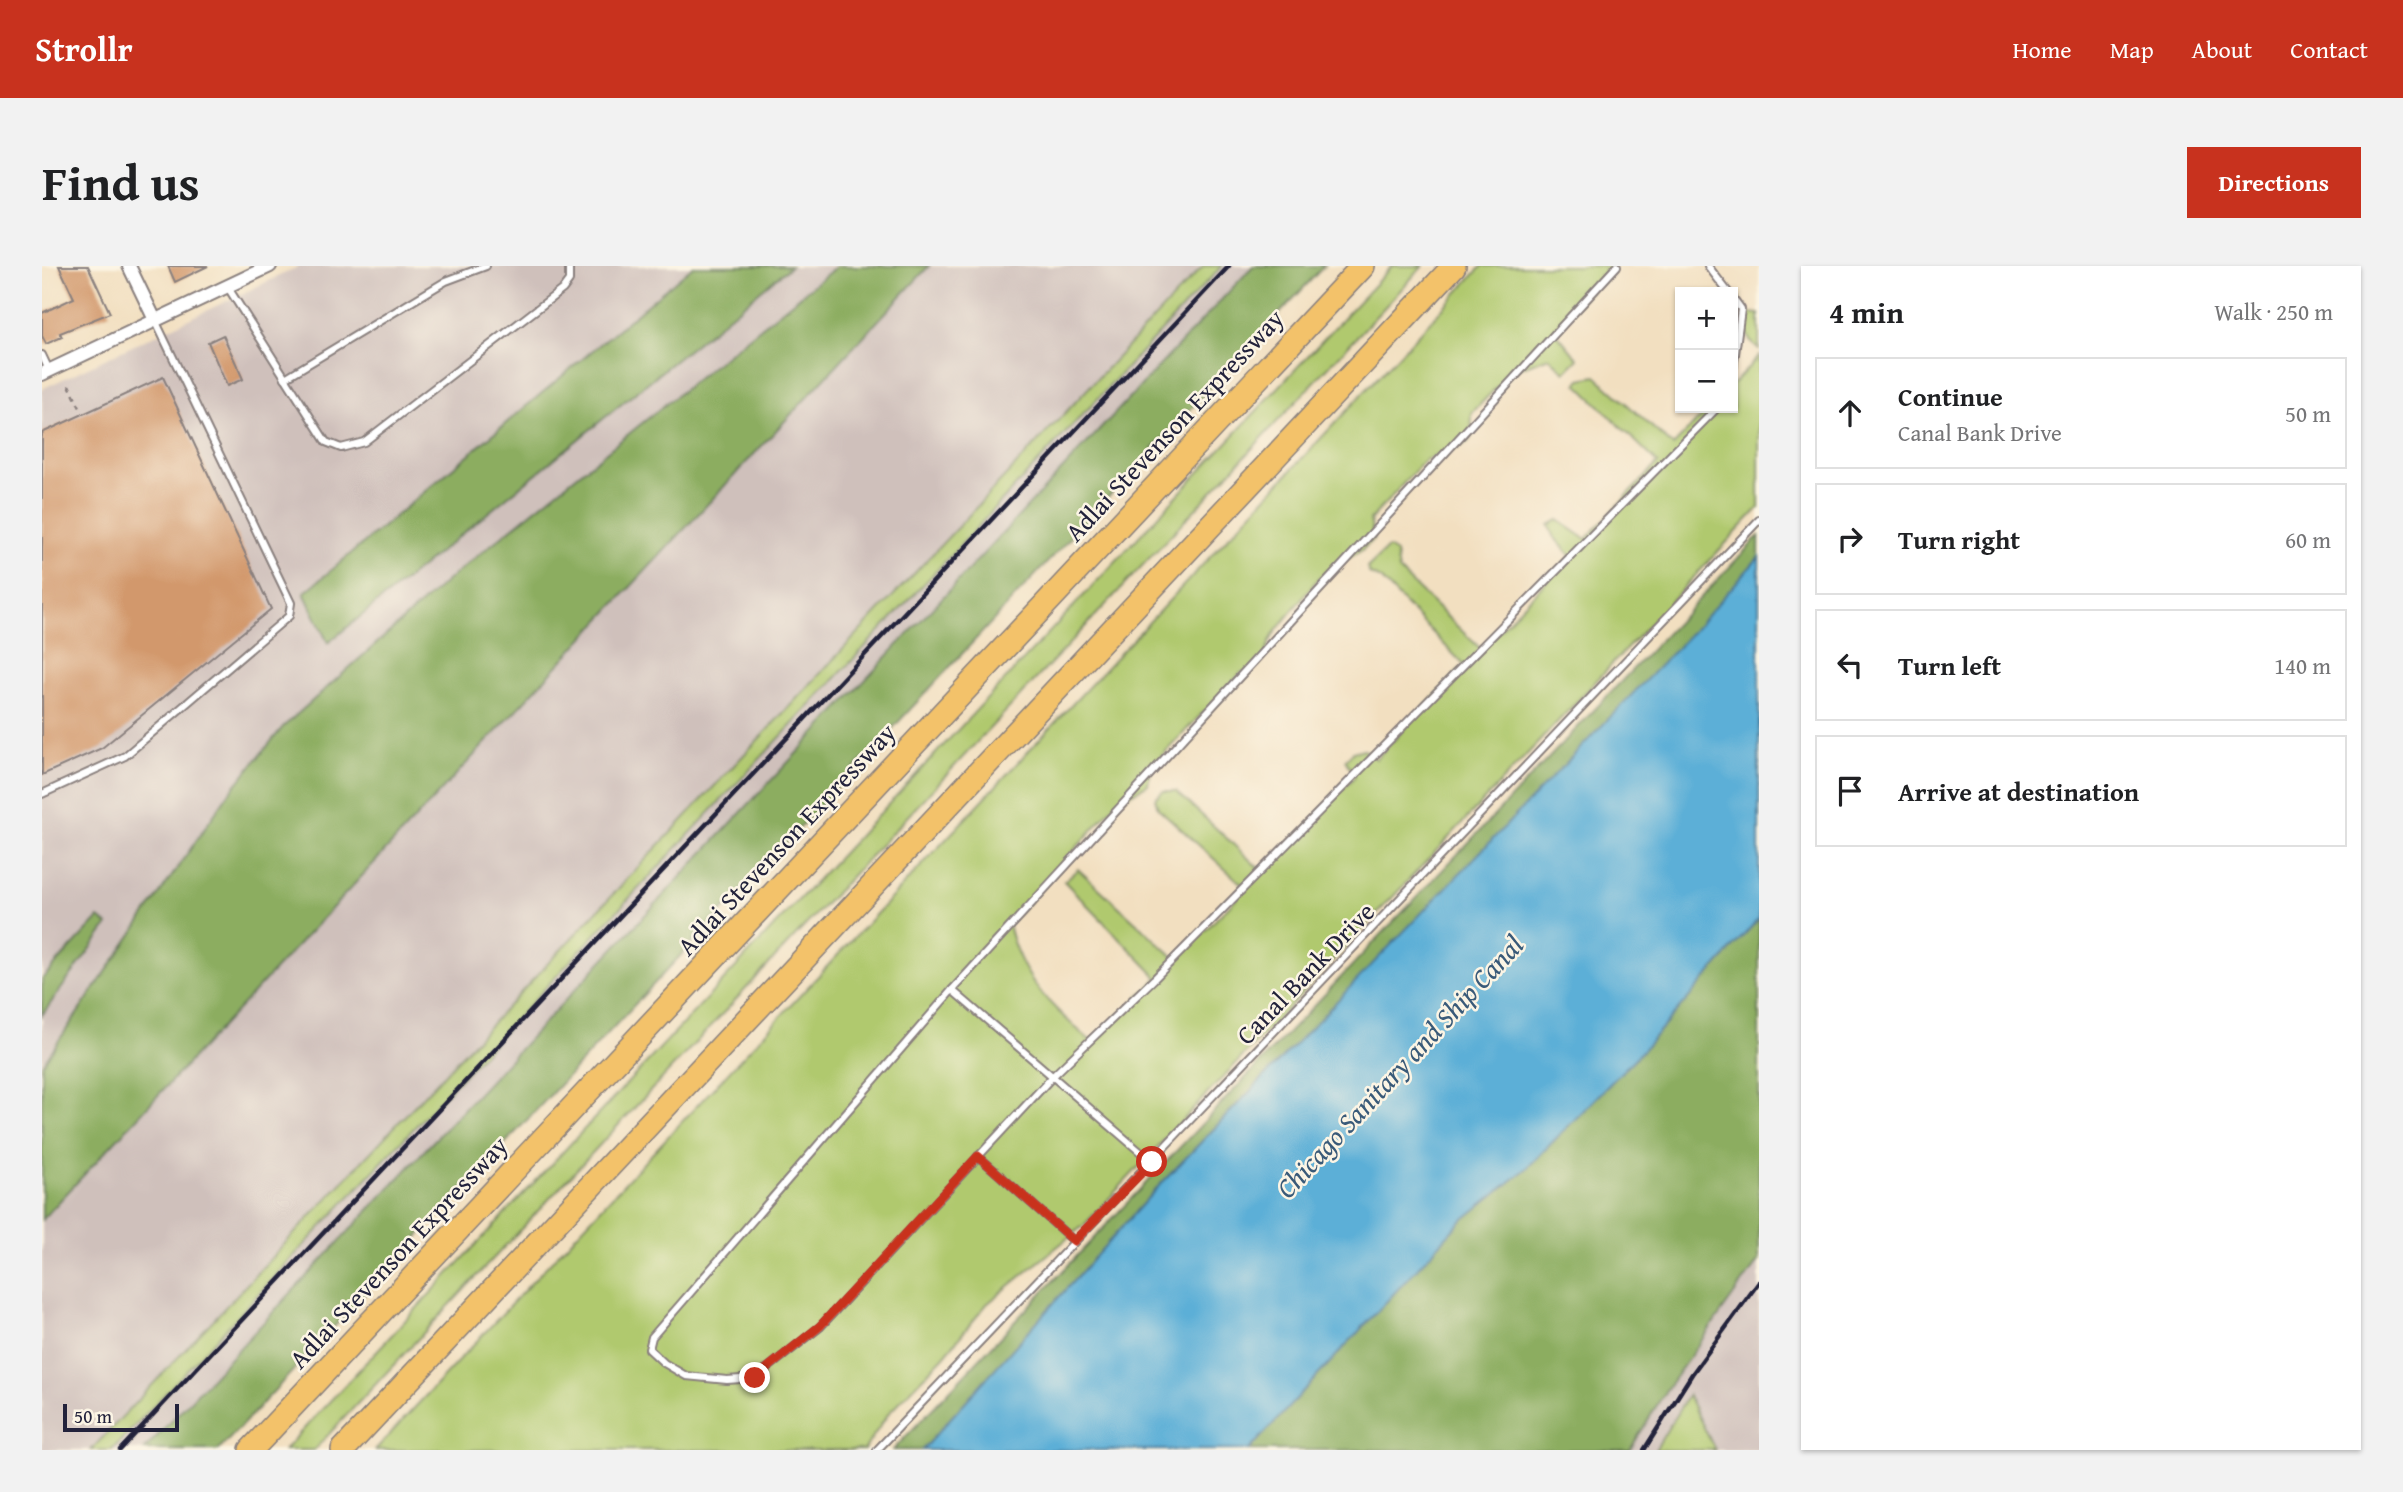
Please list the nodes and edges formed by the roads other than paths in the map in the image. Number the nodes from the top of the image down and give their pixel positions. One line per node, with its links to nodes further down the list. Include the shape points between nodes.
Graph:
1 (129, 266): 12 (street)
2 (486, 266): 16 (lane, via 446,281)
3 (569, 266): 16 (lane, via 569,281 563,289 364,442 341,447 326,442)
4 (1363, 266): 25 (highway, Adlai Stevenson Expressway)
5 (1454, 266): 26 (highway)
6 (1617, 266): 20 (lane)
7 (1708, 266): 10 (lane)
8 (264, 267): 9 (street)
9 (227, 286): 12 (street); 16 (lane)
10 (1724, 287)
11 (1738, 305): 13 (lane)
12 (155, 320): 15 (street); 19 (lane, via 290,603 289,616 125,756)
13 (1738, 332)
14 (42, 355): 15 (lane)
15 (46, 372)
16 (285, 378)
17 (1712, 413): 21 (lane)
18 (1759, 520): 23 (lane, Canal Bank Drive)
19 (42, 794)
20 (952, 990): 21 (lane); 22 (lane, via 652,1337 649,1349 686,1376 755,1378 820,1326)
21 (1054, 1075): 22 (lane); 23 (lane)
22 (978, 1156): 24 (lane)
23 (1152, 1162): 24 (lane, Canal Bank Drive)
24 (1074, 1241): 27 (lane, Canal Bank Drive)
25 (251, 1450)
26 (343, 1450)
27 (877, 1450)

